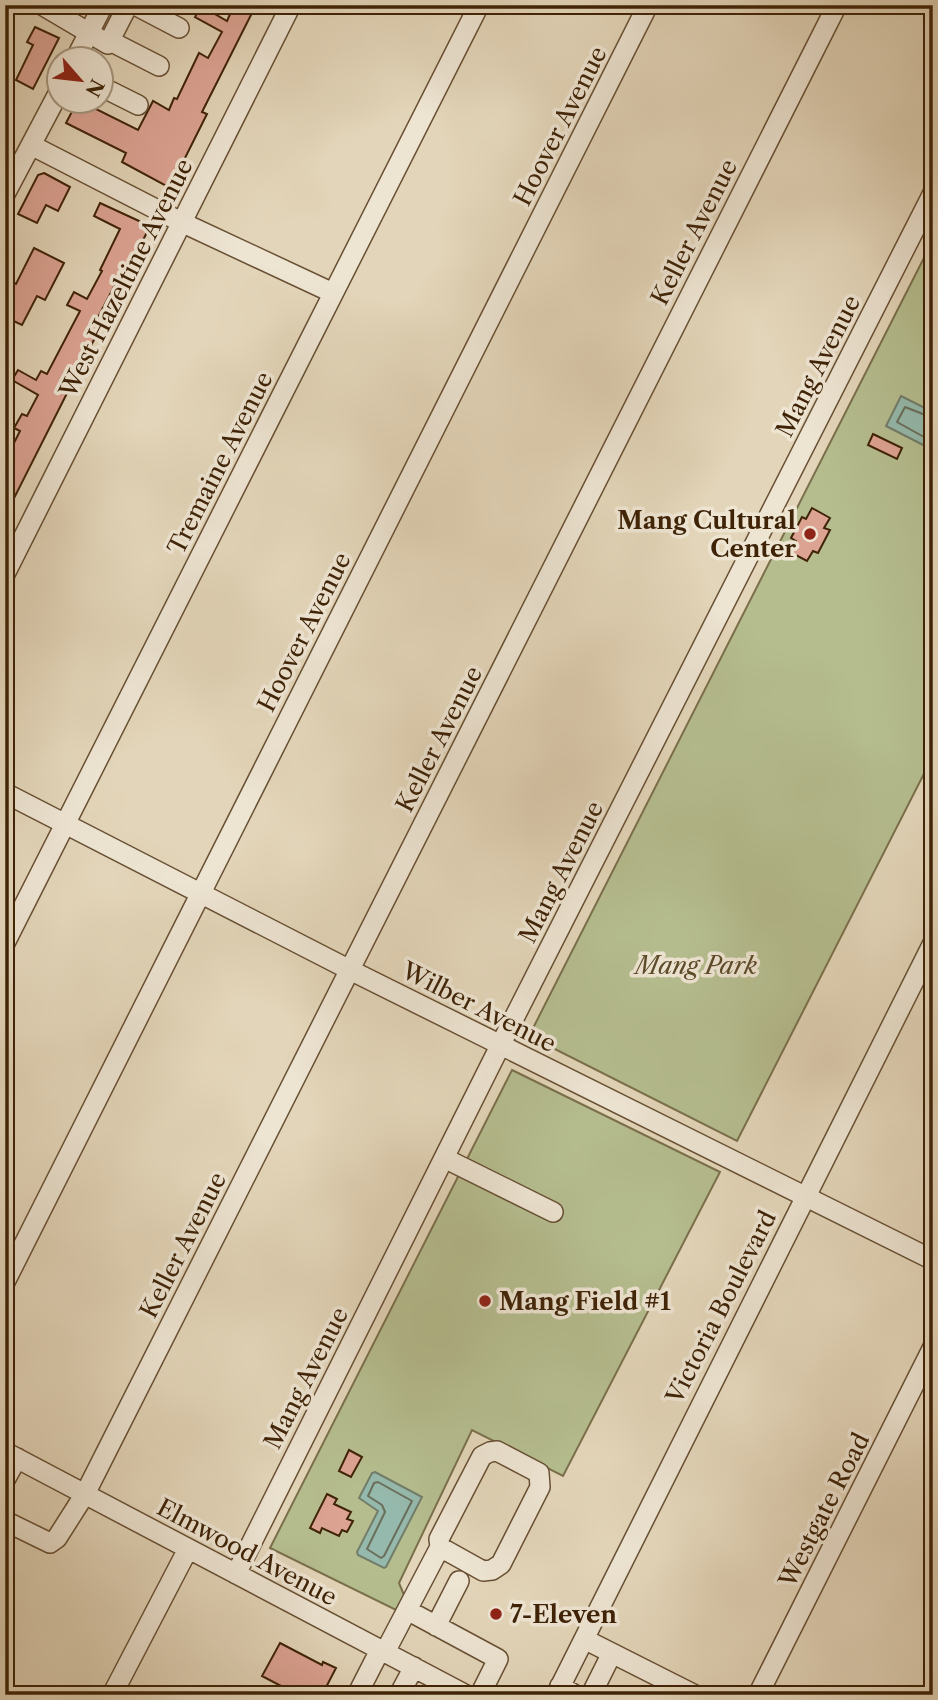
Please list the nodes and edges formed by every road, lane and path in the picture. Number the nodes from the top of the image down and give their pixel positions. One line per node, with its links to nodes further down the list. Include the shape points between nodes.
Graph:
1 (43, 5): 10 (street)
2 (103, 5): 10 (street)
3 (128, 5): 11 (street)
4 (135, 5): 9 (street)
5 (291, 5): 20 (street, West Hazeltine Avenue)
6 (478, 5): 21 (street, Tremaine Avenue)
7 (648, 5): 25 (street, Hoover Avenue)
8 (837, 5): 28 (street, Keller Avenue)
9 (179, 28)
10 (89, 34): 11 (street); 12 (street)
11 (110, 41): 13 (street)
12 (83, 46)
13 (159, 66)
14 (116, 94): 15 (street)
15 (138, 105)
16 (46, 116): 17 (street)
17 (31, 145): 19 (street); 20 (street)
18 (933, 193): 29 (street, Mang Avenue)
19 (5, 194)
20 (181, 222): 21 (street); 22 (street, West Hazeltine Avenue)
21 (333, 293): 24 (street, Tremaine Avenue)
22 (5, 574)
23 (5, 793): 24 (street, Wilber Avenue)
24 (66, 824): 25 (street, Wilber Avenue); 26 (street, Tremaine Avenue)
25 (201, 893): 28 (street, Wilber Avenue); 34 (street, Hoover Avenue)
26 (5, 943)
27 (933, 943): 31 (street, Victoria Boulevard)
28 (350, 970): 29 (street, Wilber Avenue); 38 (street, Keller Avenue)
29 (500, 1045): 30 (street, Mang Avenue); 31 (street, Wilber Avenue)
30 (444, 1158): 32 (street); 42 (street, Mang Avenue)
31 (804, 1196): 33 (street, Wilber Avenue); 46 (street, Victoria Boulevard)
32 (553, 1212)
33 (933, 1260)
34 (5, 1282)
35 (933, 1347): 58 (street, Westgate Road)
36 (11, 1455): 37 (street); 38 (street, Elmwood Avenue)
37 (5, 1480)
38 (85, 1494): 39 (street, Keller Avenue, via 50,1543); 41 (street, Elmwood Avenue)
39 (5, 1521)
40 (440, 1548): 40 (street, via 483,1571 501,1564 540,1487 539,1473 497,1451 482,1456 439,1539); 44 (street)
41 (188, 1549): 42 (street, Elmwood Avenue); 54 (street)
42 (236, 1574): 47 (street, Elmwood Avenue)
43 (459, 1581): 45 (street)
44 (407, 1610): 45 (street); 47 (street)
45 (436, 1626): 55 (street, via 498,1659)
46 (584, 1639): 48 (street); 50 (street, Victoria Boulevard)
47 (383, 1651): 49 (street, Elmwood Avenue); 52 (street)
48 (612, 1653): 56 (street); 57 (street)
49 (414, 1667): 51 (street, Elmwood Avenue); 53 (street)
50 (564, 1692)
51 (457, 1693)
52 (359, 1694)
53 (402, 1694)
54 (112, 1695)
55 (480, 1695)
56 (591, 1695)
57 (695, 1695)
58 (758, 1695)

